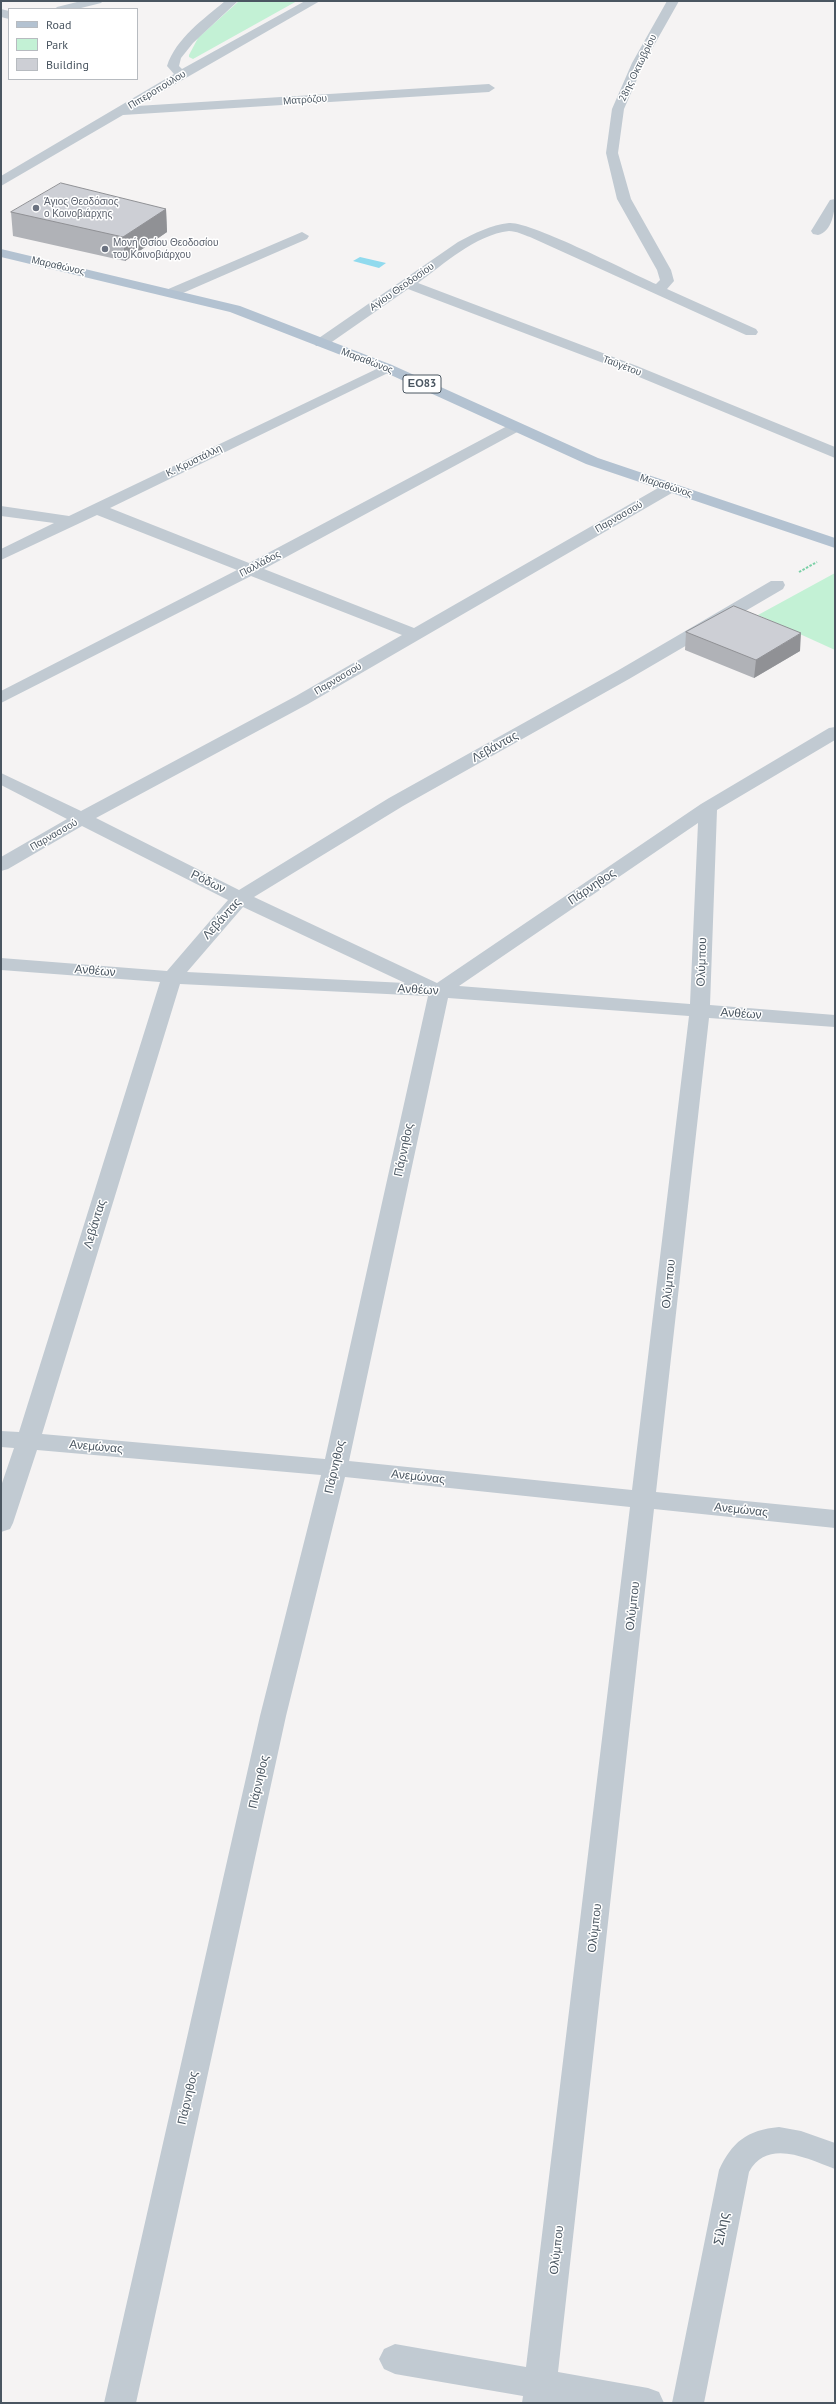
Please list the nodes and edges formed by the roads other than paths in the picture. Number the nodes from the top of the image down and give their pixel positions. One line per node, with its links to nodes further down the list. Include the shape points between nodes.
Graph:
1 (97, 1): 5 (street)
2 (232, 1): 6 (street, via 176,56 173,66)
3 (314, 1): 6 (street, Πιπεροπούλου)
4 (672, 1): 15 (street, 28ης Οκτωβρίου, via 638,63 618,108 612,153 624,199 664,270 666,281)
5 (66, 8)
6 (181, 75): 8 (street, Πιπεροπούλου)
7 (489, 88): 8 (street, Ματρόζου)
8 (121, 111): 9 (street, Πιπεροπούλου)
9 (1, 182)
10 (835, 203): 11 (street)
11 (818, 231)
12 (302, 236): 16 (street)
13 (1, 253): 16 (main road, Μαραθώνος / ΕΟ83)
14 (408, 284): 15 (street, Αγίου Θεοδοσίου, via 462,245 485,234 511,227 535,234); 18 (street, Αγίου Θεοδοσίου); 21 (street, Ταϋγέτου, via 632,369)
15 (658, 290): 17 (street, Αγίου Θεοδοσίου)
16 (171, 293): 18 (main road, Μαραθώνος / ΕΟ83, via 235,309)
17 (751, 332)
18 (321, 343): 19 (main road, Μαραθώνος / ΕΟ83)
19 (387, 368): 20 (main road, Μαραθώνος / ΕΟ83); 23 (street, Κ. Κρυστάλλη)
20 (516, 427): 22 (main road, Μαραθώνος / ΕΟ83, via 592,461); 28 (street, Παλλάδος)
21 (835, 453)
22 (672, 487): 26 (main road, Μαραθώνος / ΕΟ83); 30 (street, Παρνασσού)
23 (97, 509): 25 (street, Κ. Κρυστάλλη); 28 (street)
24 (1, 511): 25 (street)
25 (71, 521): 27 (street, Κ. Κρυστάλλη)
26 (835, 543)
27 (1, 555)
28 (251, 569): 30 (street); 31 (street, Παλλάδος)
29 (777, 585): 37 (street, Λεβάντας, via 396,802)
30 (414, 634): 35 (street, Παρνασσού, via 302,700)
31 (1, 698)
32 (835, 732): 34 (street, Πάρνηθος)
33 (1, 778): 35 (street, Ρόδων)
34 (708, 808): 40 (street, Πάρνηθος); 41 (street, Ολύμπου)
35 (80, 819): 36 (street, Παρνασσού); 37 (street, Ρόδων)
36 (1, 865)
37 (240, 898): 39 (street, Λεβάντας); 40 (street, Ρόδων)
38 (1, 964): 39 (street, Ανθέων)
39 (172, 977): 40 (street, Ανθέων); 44 (street, Λεβάντας)
40 (439, 991): 41 (street, Ανθέων); 45 (street, Πάρνηθος)
41 (700, 1011): 42 (street, Ανθέων); 46 (street, Ολύμπου)
42 (835, 1021)
43 (1, 1439): 44 (street, Ανεμώνας)
44 (28, 1442): 45 (street, Ανεμώνας); 48 (street, Λεβάντας)
45 (335, 1468): 46 (street, Ανεμώνας); 52 (street, Πάρνηθος, via 273,1716)
46 (645, 1500): 47 (street, Ανεμώνας); 51 (street, Ολύμπου)
47 (835, 1520)
48 (1, 1523)
49 (835, 2156): 54 (street, Σίλης, via 784,2139 764,2142 746,2152 734,2170)
50 (395, 2360): 51 (street)
51 (540, 2394): 53 (street)
52 (120, 2403)
53 (648, 2403)
54 (688, 2403)

